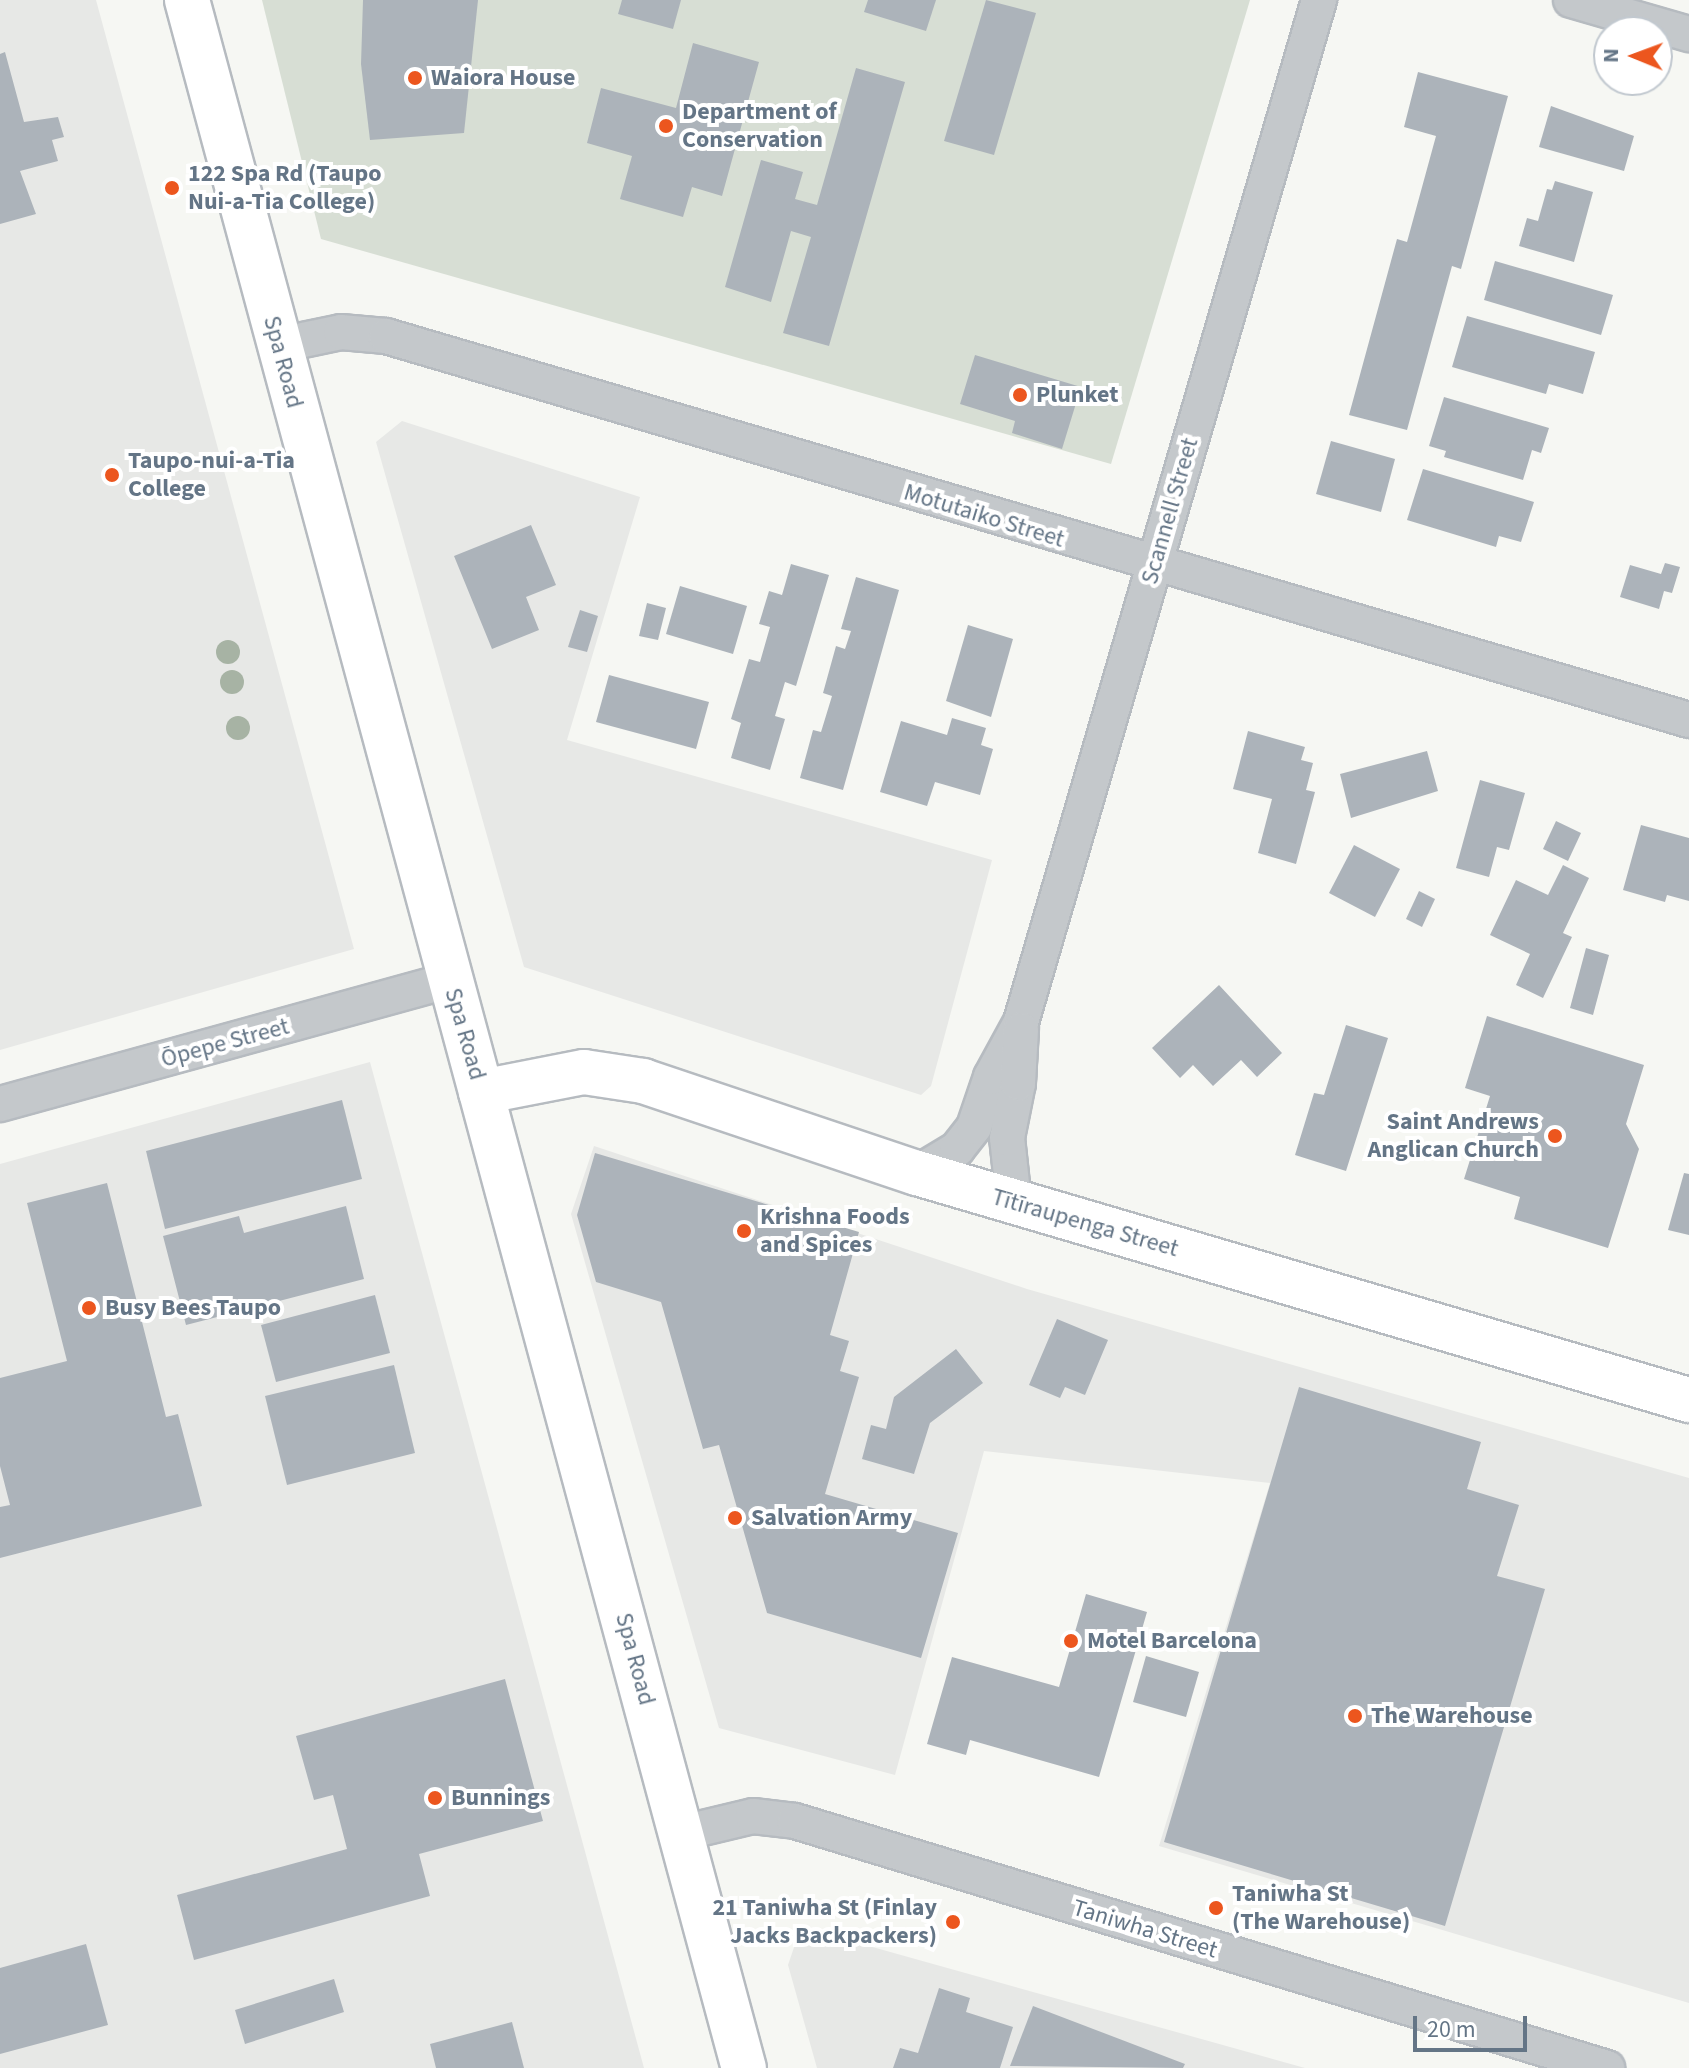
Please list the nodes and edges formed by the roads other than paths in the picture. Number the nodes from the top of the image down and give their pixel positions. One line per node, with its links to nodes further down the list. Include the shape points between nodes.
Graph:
1 (187, 0): 5 (main road, Spa Road)
2 (1319, 0): 6 (street, Scannell Street)
3 (1571, 0): 4 (street)
4 (1689, 34)
5 (279, 345): 6 (street, Motutaiko Street, via 341,332 386,336); 8 (main road, Spa Road)
6 (1154, 567): 7 (street, Motutaiko Street); 9 (street, Scannell Street)
7 (1689, 720)
8 (449, 980): 10 (main road, Spa Road); 11 (street, Ōpepe Street)
9 (1021, 1022): 12 (street, Scannell Street, via 991,1077 974,1127 957,1149); 13 (street, Scannell Street, via 1018,1083 1007,1138)
10 (481, 1092): 12 (main road, Tītīraupenga Street, via 584,1072 624,1076); 15 (main road, Spa Road)
11 (0, 1104)
12 (917, 1173): 13 (main road, Tītīraupenga Street)
13 (1014, 1202): 14 (main road, Tītīraupenga Street)
14 (1689, 1400)
15 (682, 1833): 16 (main road, Spa Road); 17 (street, Taniwha Street, via 753,1816 795,1821)
16 (744, 2068)
17 (1607, 2068)

